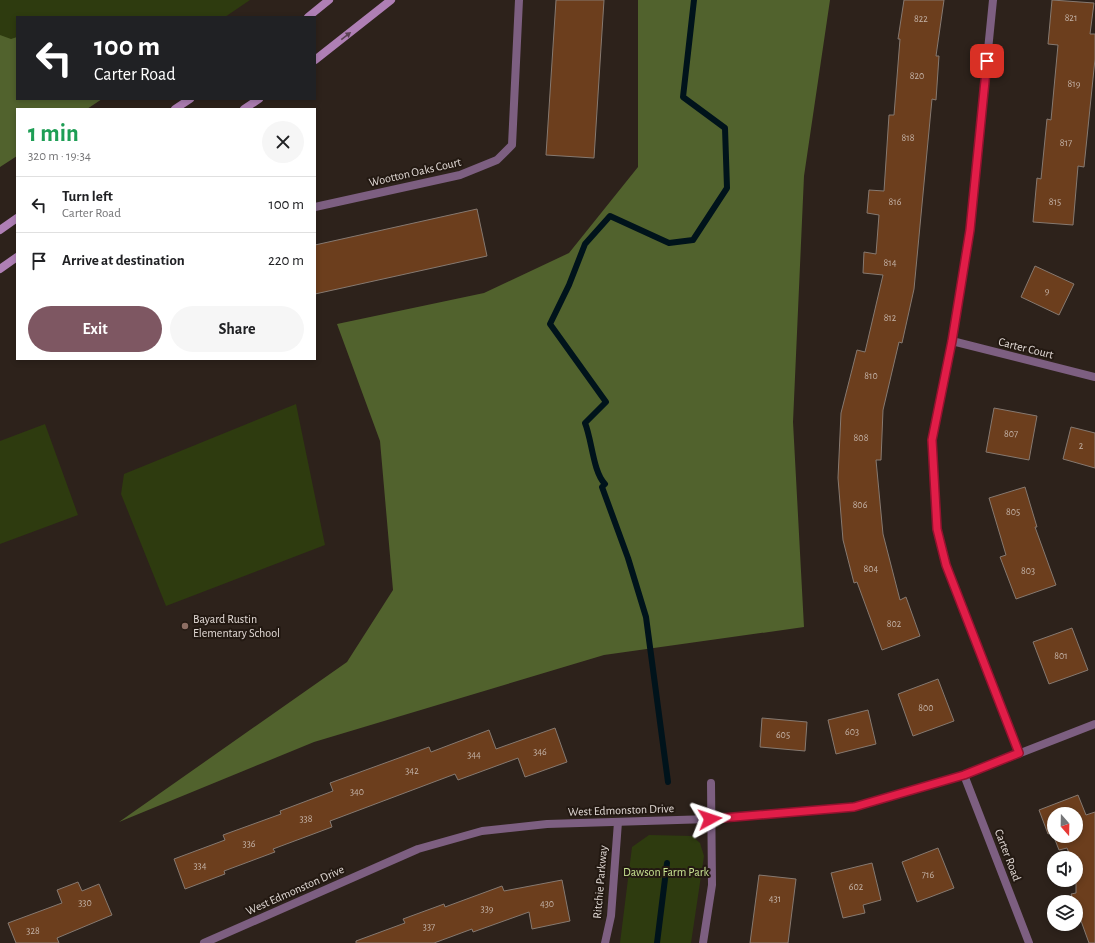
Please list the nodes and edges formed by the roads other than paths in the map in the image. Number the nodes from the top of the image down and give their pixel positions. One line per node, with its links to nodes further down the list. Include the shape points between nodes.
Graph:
1 (330, 0): 5 (main road)
2 (391, 0): 6 (main road, one-way to 2)
3 (519, 0): 11 (street, Wootton Oaks Court, via 512,145 497,160 460,174)
4 (993, 0): 16 (street, via 970,230)
5 (309, 16)
6 (316, 59)
7 (188, 100): 9 (main road)
8 (258, 100): 10 (main road)
9 (176, 108)
10 (246, 108)
11 (316, 207)
12 (16, 219): 13 (main road)
13 (0, 230)
14 (16, 258): 15 (main road)
15 (0, 269)
16 (952, 341): 17 (street, Carter Court); 19 (street, via 932,440 937,529 946,565)
17 (1095, 378)
18 (1095, 724): 19 (street, West Edmonston Drive)
19 (1019, 753): 20 (street, West Edmonston Drive)
20 (964, 775): 22 (street, West Edmonston Drive, via 854,807); 27 (street, Carter Road)
21 (711, 783): 22 (street)
22 (710, 819): 23 (street, West Edmonston Drive); 26 (street, via 712,885)
23 (618, 822): 24 (street, West Edmonston Drive, via 547,824 482,831 418,849); 25 (street, Ritchie Parkway, via 611,916)
24 (204, 943)
25 (605, 943)
26 (703, 943)
27 (1029, 943)

